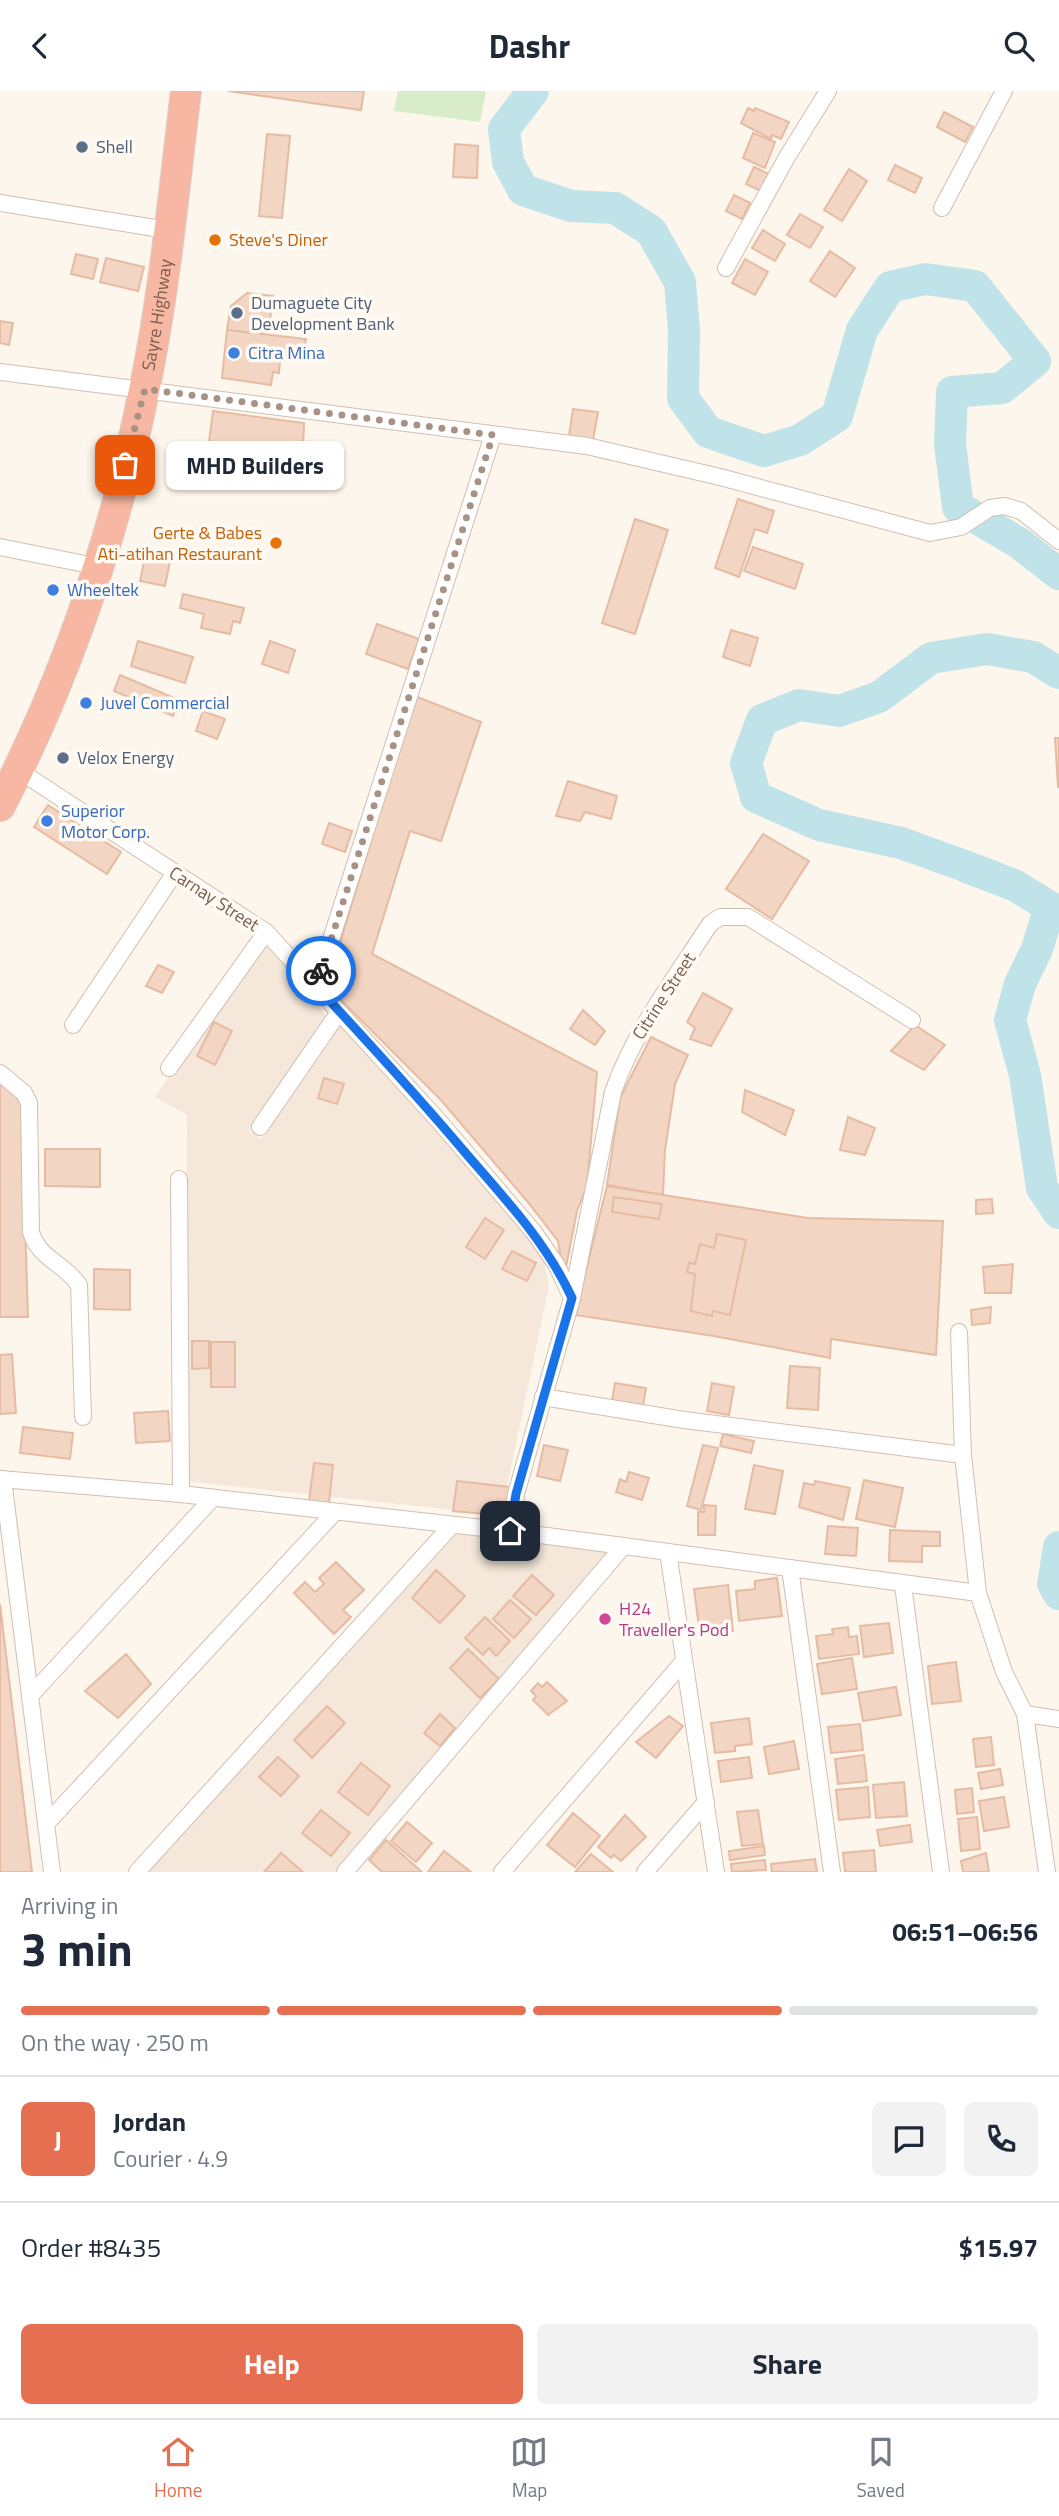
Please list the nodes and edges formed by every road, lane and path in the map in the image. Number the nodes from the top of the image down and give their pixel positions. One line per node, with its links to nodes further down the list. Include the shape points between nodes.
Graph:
1 (186, 91): 6 (highway, Sayre Highway)
2 (828, 91): 7 (street)
3 (1004, 91): 5 (street)
4 (0, 203): 6 (street)
5 (942, 208)
6 (167, 230): 9 (highway, Sayre Highway)
7 (726, 268)
8 (0, 372): 9 (street)
9 (145, 389): 10 (street); 13 (highway, Sayre Highway)
10 (493, 435): 11 (street, via 587,446 929,533 961,527 990,508 1004,506 1021,511); 18 (street)
11 (1059, 541)
12 (0, 547): 13 (street)
13 (100, 567): 14 (highway, Sayre Highway, via 48,708)
14 (18, 770): 15 (highway, Sayre Highway); 16 (street, Carnay Street)
15 (0, 806)
16 (174, 874): 17 (street, Carnay Street); 21 (street)
17 (266, 932): 18 (street, Carnay Street); 22 (street)
18 (316, 986): 19 (street, Carnay Street)
19 (339, 1011): 24 (street); 26 (street, Carnay Street, via 533,1231)
20 (912, 1020): 26 (street, Citrine Street, via 748,917 720,917 710,924 631,1046 621,1069)
21 (73, 1025)
22 (169, 1068)
23 (0, 1073): 29 (street, via 24,1093 29,1104 34,1243 79,1285)
24 (260, 1127)
25 (179, 1179): 32 (street)
26 (572, 1298): 28 (street)
27 (959, 1332): 30 (street)
28 (543, 1397): 30 (street); 36 (street)
29 (83, 1417)
30 (963, 1455): 41 (street)
31 (1, 1479): 32 (street); 43 (street)
32 (181, 1494): 33 (street)
33 (212, 1499): 34 (street); 43 (street)
34 (335, 1512): 35 (street); 47 (street)
35 (452, 1525): 36 (street); 49 (street)
36 (510, 1531): 37 (street)
37 (622, 1548): 38 (street); 50 (street)
38 (668, 1552): 39 (street); 42 (street)
39 (790, 1568): 40 (street); 54 (street)
40 (903, 1585): 41 (street); 55 (street)
41 (978, 1593): 44 (street, via 1004,1672)
42 (683, 1662): 46 (street); 51 (street)
43 (30, 1696): 47 (street)
44 (1025, 1714): 45 (street); 56 (street)
45 (1059, 1719)
46 (706, 1802): 52 (street); 53 (street)
47 (46, 1824): 48 (street)
48 (51, 1872)
49 (137, 1872)
50 (345, 1872)
51 (502, 1872)
52 (645, 1872)
53 (716, 1872)
54 (832, 1872)
55 (941, 1872)
56 (1047, 1872)

